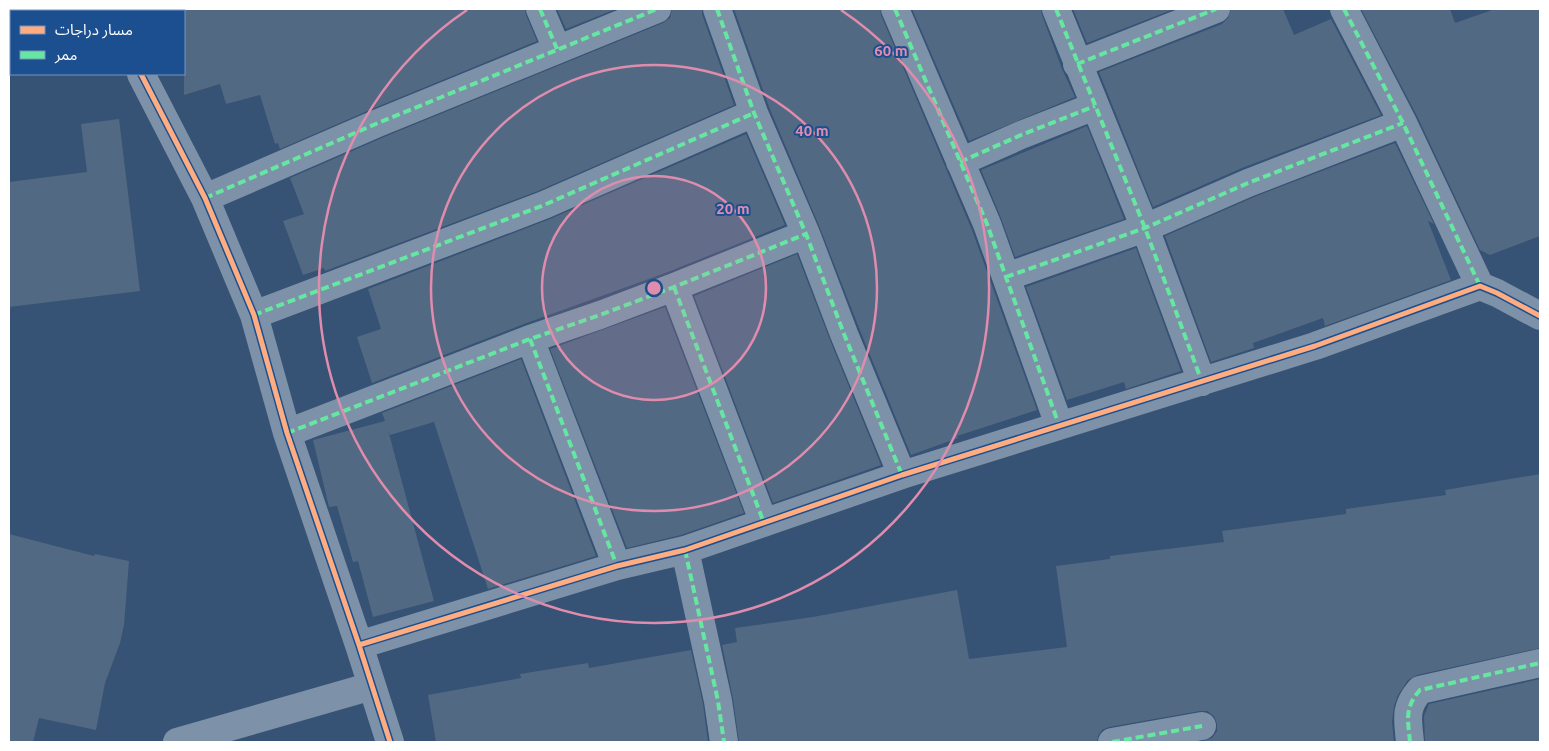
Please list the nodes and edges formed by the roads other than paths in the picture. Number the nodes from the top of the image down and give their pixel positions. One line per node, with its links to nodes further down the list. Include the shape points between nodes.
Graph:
1 (540, 9): 8 (street)
2 (657, 9): 8 (street)
3 (717, 9): 12 (street)
4 (895, 9): 14 (street)
5 (1056, 9): 9 (street)
6 (1216, 9): 9 (street)
7 (1344, 9): 13 (street)
8 (557, 49): 15 (street)
9 (1077, 64): 11 (street)
10 (142, 75): 15 (street)
11 (1096, 106): 14 (street); 16 (street)
12 (754, 113): 17 (street); 21 (street, via 544,205)
13 (1403, 123): 16 (street, via 1248,183); 19 (street)
14 (960, 162): 18 (street)
15 (205, 198): 21 (street)
16 (1145, 228): 18 (street); 24 (street)
17 (806, 234): 20 (street); 27 (street)
18 (1006, 277): 25 (street)
19 (1480, 286): 22 (street); 24 (street, via 1315,346)
20 (674, 287): 23 (street); 28 (street)
21 (254, 315): 26 (street)
22 (1540, 316)
23 (530, 339): 26 (street); 30 (street)
24 (1202, 382): 25 (street)
25 (1058, 425): 27 (street)
26 (287, 433): 31 (street)
27 (902, 474): 28 (street)
28 (764, 523): 29 (street)
29 (685, 550): 30 (street); 37 (street)
30 (617, 566): 31 (street)
31 (359, 645): 33 (street)
32 (1540, 663): 39 (street, via 1420,690 1408,708)
33 (372, 686): 35 (street); 36 (street)
34 (1202, 726): 38 (street)
35 (177, 742)
36 (390, 742)
37 (724, 742)
38 (1112, 742)
39 (1410, 742)

